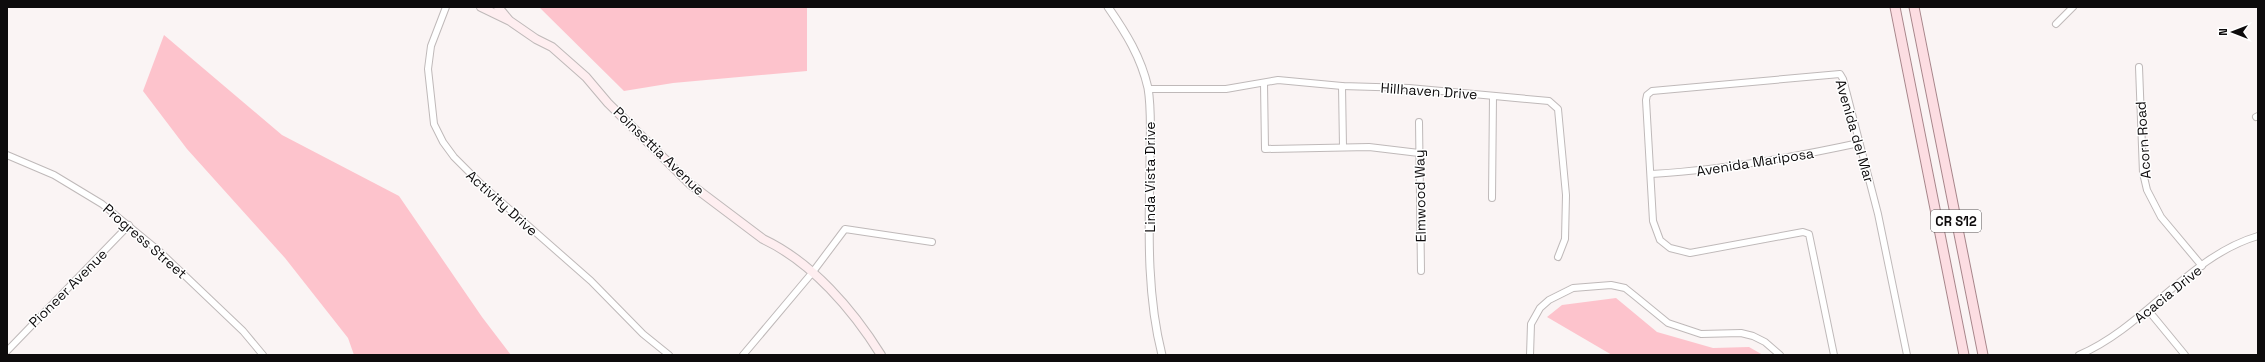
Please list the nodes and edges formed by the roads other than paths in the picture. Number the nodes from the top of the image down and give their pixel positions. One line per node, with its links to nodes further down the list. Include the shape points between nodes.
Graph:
1 (446, 7): 32 (street, Activity Drive, via 431,46 428,69 434,124 443,142 483,186 591,281 643,334)
2 (481, 7): 8 (main road, Poinsettia Avenue)
3 (498, 7): 8 (main road)
4 (1108, 7): 13 (street, Linda Vista Drive, via 1135,48)
5 (1895, 7): 40 (main road, CR S12)
6 (1914, 7): 41 (main road, CR S12)
7 (2073, 7): 9 (street)
8 (510, 21): 28 (main road, Poinsettia Avenue, via 552,47 586,77 690,184)
9 (2056, 24)
10 (2139, 67): 26 (street, Acorn Road, via 2143,172 2147,190 2161,217)
11 (1264, 82): 12 (street, Hillhaven Drive, via 1278,80); 13 (street, Hillhaven Drive, via 1226,89); 17 (street, via 1265,149)
12 (1342, 86): 14 (street, Hillhaven Drive, via 1409,88); 17 (street)
13 (1148, 89): 35 (street, Linda Vista Drive, via 1151,147 1150,283 1155,327)
14 (1493, 96): 21 (street); 25 (street, Hillhaven Drive, via 1548,101 1558,109 1566,195 1565,239)
15 (1419, 122): 18 (street, Elmwood Way)
16 (1859, 143): 20 (street, Avenida Mariposa, via 1705,171); 20 (street, Avenida del Mar, via 1840,74 1652,91 1647,95); 39 (street, Avenida del Mar, via 1878,214)
17 (1343, 147): 18 (street, via 1369,147)
18 (1419, 153): 27 (street, Elmwood Way)
19 (7, 155): 22 (street, Progress Street, via 75,186)
20 (1650, 174): 38 (street, via 1653,221 1660,240 1670,248 1690,253 1803,232 1809,234)
21 (1492, 198)
22 (130, 225): 30 (street, Pioneer Avenue); 31 (street, Progress Street, via 243,331)
23 (2258, 236): 26 (street, Acacia Drive, via 2228,248)
24 (932, 242): 28 (street, via 845,229)
25 (1558, 257)
26 (2202, 266): 29 (street, Acacia Drive)
27 (1421, 271)
28 (812, 273): 33 (street); 34 (main road, Poinsettia Avenue, via 856,320)
29 (2148, 310): 42 (street, Acacia Drive, via 2095,348); 43 (street)
30 (7, 351)
31 (263, 355)
32 (669, 355)
33 (743, 355)
34 (881, 355)
35 (1162, 355)
36 (1530, 355): 37 (street, via 1531,324 1540,308 1549,300 1573,288 1611,285 1630,292 1668,323 1701,334 1741,333 1752,336 1765,342)
37 (1780, 355)
38 (1834, 355)
39 (1907, 355)
40 (1964, 355)
41 (1983, 355)
42 (2080, 355)
43 (2185, 355)

